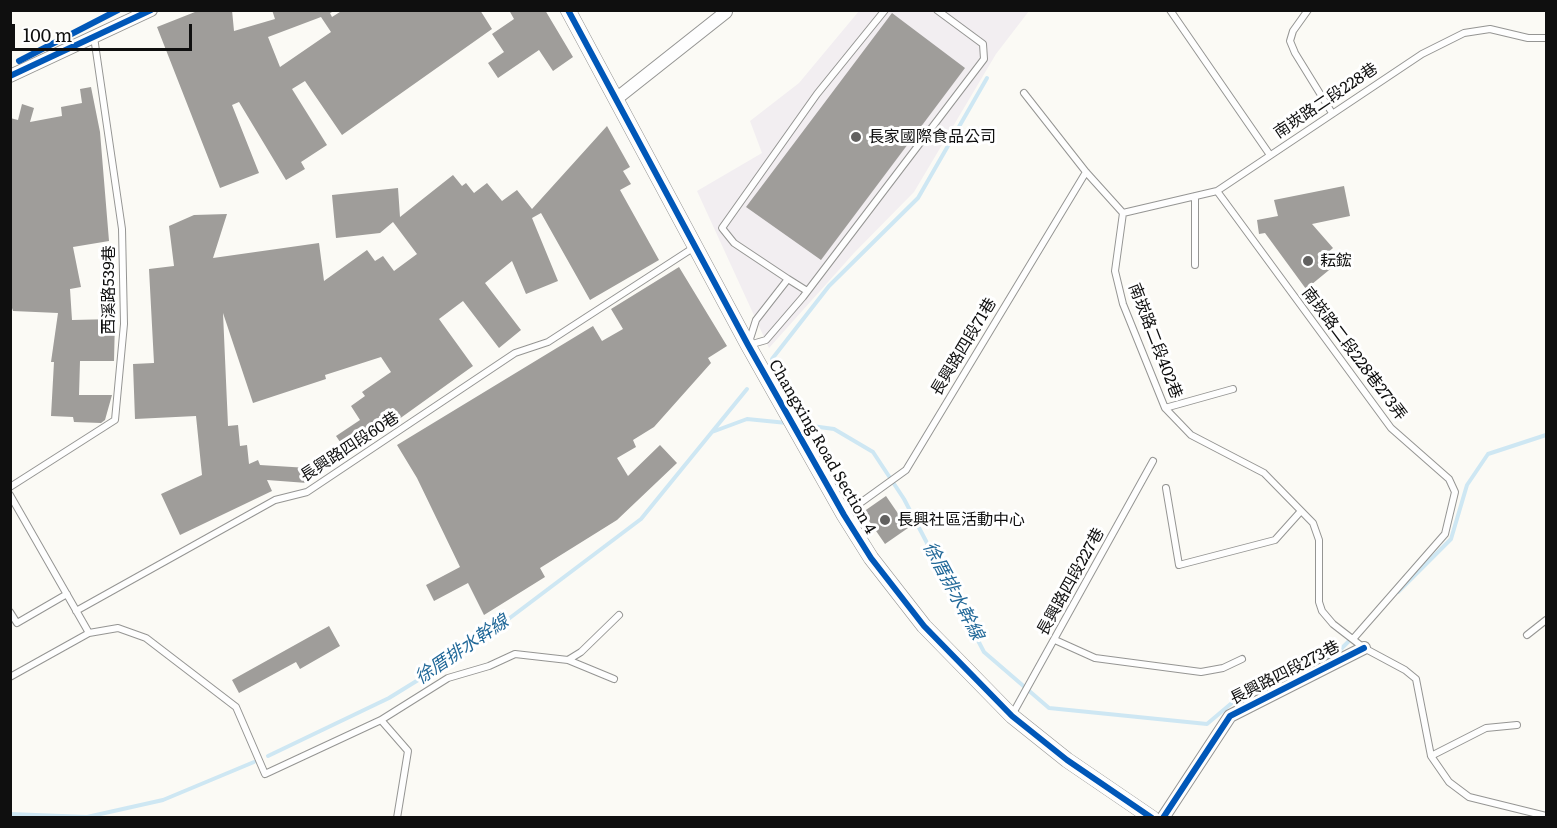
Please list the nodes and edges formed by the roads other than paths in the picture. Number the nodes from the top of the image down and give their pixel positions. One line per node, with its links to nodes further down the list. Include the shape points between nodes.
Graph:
1 (150, 10): 8 (street)
2 (568, 10): 12 (street, Changxing Road Section 4)
3 (885, 10): 21 (lane, via 818,94 722,228 734,243)
4 (937, 10): 22 (lane, via 983,44 984,59)
5 (1170, 10): 14 (lane)
6 (1308, 10): 13 (lane, via 1290,41)
7 (726, 12): 12 (street)
8 (94, 37): 10 (street); 27 (lane, 西溪路539巷, via 122,230 124,324 115,420)
9 (1546, 38): 13 (lane, 南崁路二段228巷, via 1490,29 1464,33 1422,54)
10 (10, 76)
11 (1024, 93): 15 (lane)
12 (616, 99): 19 (street, Changxing Road Section 4)
13 (1332, 112): 14 (lane, 南崁路二段228巷)
14 (1270, 155): 16 (lane, 南崁路二段228巷)
15 (1086, 172): 18 (lane); 31 (lane, 長興路四段71巷, via 906,470)
16 (1217, 191): 17 (lane, 南崁路二段228巷); 39 (lane, 南崁路二段228巷273弄, via 1391,428 1449,479 1455,492 1445,534)
17 (1195, 196): 18 (lane, 南崁路二段228巷); 20 (lane)
18 (1123, 213): 25 (lane, 南崁路二段402巷, via 1115,271 1123,304)
19 (694, 247): 23 (street, Changxing Road Section 4); 33 (lane, 長興路四段60巷, via 548,342 515,352 307,492 274,500)
20 (1195, 266)
21 (788, 279): 22 (lane); 23 (lane, via 756,320)
22 (807, 291): 23 (lane, via 766,340)
23 (748, 345): 31 (street, Changxing Road Section 4)
24 (1233, 389): 25 (lane)
25 (1165, 408): 30 (lane, 南崁路二段402巷, via 1191,435 1264,473)
26 (1153, 461): 40 (lane, 長興路四段227巷)
27 (10, 487)
28 (1166, 488): 30 (lane, via 1179,565 1275,540)
29 (10, 495): 32 (lane)
30 (1301, 511): 39 (lane, 南崁路二段402巷, via 1313,523 1319,540 1322,611)
31 (843, 515): 46 (street, Changxing Road Section 4, via 924,626)
32 (67, 594): 33 (lane); 34 (lane, via 17,623)
33 (76, 611): 37 (lane)
34 (10, 612)
35 (619, 615): 43 (lane)
36 (1546, 620): 38 (lane)
37 (89, 633): 44 (lane); 47 (lane, via 118,628 146,638 236,707 266,774)
38 (1527, 635)
39 (1353, 639): 41 (lane, 南崁路二段402巷)
40 (1054, 640): 42 (lane, via 1095,658 1201,672 1223,668); 46 (lane, 長興路四段227巷)
41 (1364, 648): 49 (lane, 南崁路二段402巷, via 1416,679); 53 (street, 長興路四段273巷, via 1230,716)
42 (1242, 658)
43 (568, 660): 45 (lane); 47 (lane, via 515,654 448,678)
44 (10, 676)
45 (614, 679)
46 (1012, 716): 52 (street, Changxing Road Section 4, via 1067,760)
47 (381, 720): 51 (lane, via 408,751)
48 (1517, 724): 49 (lane, via 1486,728)
49 (1431, 756): 50 (lane, 南崁路二段402巷, via 1449,782 1469,797)
50 (1546, 816)
51 (397, 818)
52 (1152, 818)
53 (1163, 818)

